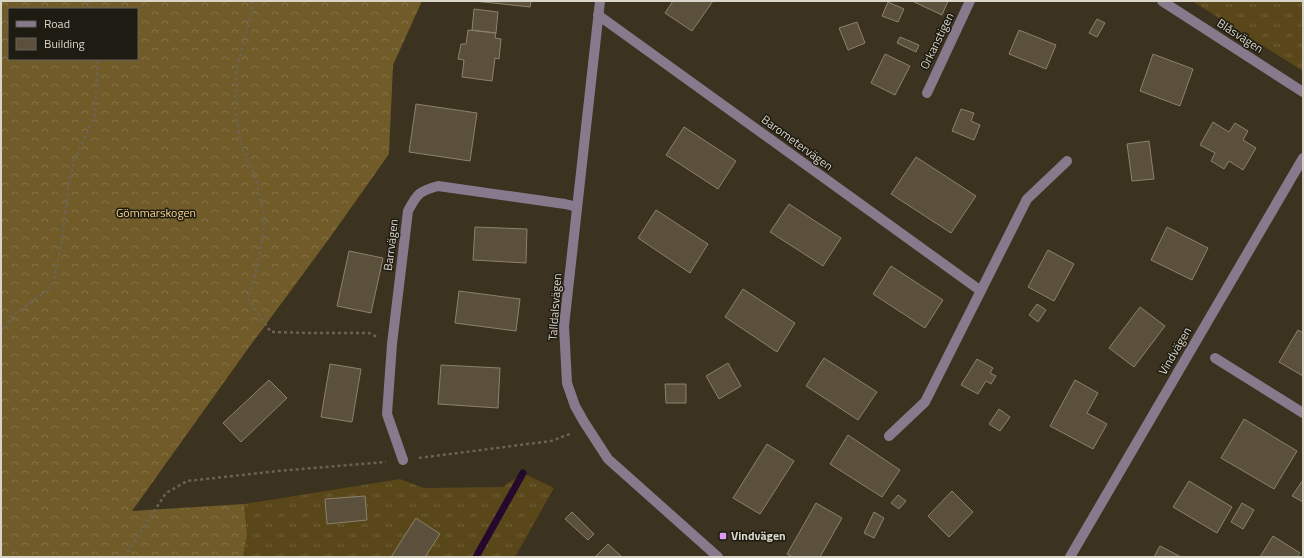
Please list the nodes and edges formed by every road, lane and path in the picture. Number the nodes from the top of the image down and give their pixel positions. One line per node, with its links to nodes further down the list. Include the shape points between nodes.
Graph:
1 (252, 1): 14 (path, via 252,13 236,71 235,110 241,145 256,179 265,220 258,264 248,299 271,332 369,333)
2 (600, 1): 5 (street, Talldalsvägen)
3 (970, 1): 8 (street, Orkanstigen)
4 (1162, 1): 7 (street, Blåsvägen)
5 (598, 15): 11 (street, Talldalsvägen); 12 (street, Barometervägen)
6 (98, 60): 13 (path, via 95,115 70,175 62,241 52,287 13,315)
7 (1303, 92)
8 (926, 93)
9 (1303, 158): 22 (street, Vindvägen)
10 (1067, 161): 12 (street, via 1027,199)
11 (577, 207): 14 (street, Barrvägen, via 438,186 425,189 408,211); 21 (street, Talldalsvägen, via 564,326 567,383 574,406 608,459)
12 (981, 291): 18 (street, via 925,402)
13 (1, 332)
14 (392, 344): 19 (street, Barrvägen, via 387,414)
15 (1215, 358): 16 (street)
16 (1303, 413)
17 (570, 434): 19 (path, via 551,441)
18 (889, 436)
19 (403, 460): 20 (path, via 187,481 166,493)
20 (124, 557)
21 (718, 557)
22 (1070, 557)

